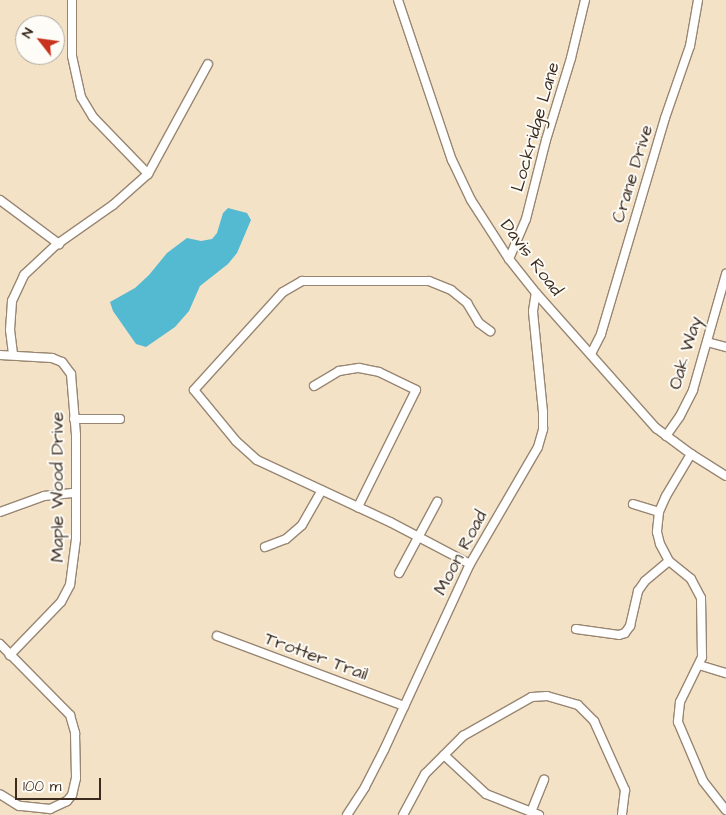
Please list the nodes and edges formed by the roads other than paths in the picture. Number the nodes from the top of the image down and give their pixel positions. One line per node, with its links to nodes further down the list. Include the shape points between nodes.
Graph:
1 (72, 0): 6 (street, via 72,56 81,97 93,117)
2 (398, 0): 9 (street, Davis Road, via 452,160 471,200)
3 (585, 0): 9 (street, Lockridge Lane, via 526,219)
4 (698, 0): 16 (street, Crane Drive, via 690,46 665,118 601,334)
5 (208, 64): 6 (street)
6 (148, 174): 8 (street, via 113,205)
7 (0, 200): 8 (street)
8 (59, 244): 15 (street, via 24,275 17,287 12,301 10,330)
9 (509, 259): 11 (street, Davis Road)
10 (726, 274): 13 (street, Oak Way)
11 (536, 293): 16 (street, Davis Road); 34 (street, Moon Road, via 533,311 544,412 542,436 533,458)
12 (490, 331): 24 (street, via 479,323 467,303 451,290 430,281 302,281 283,292 194,390 236,441 257,460)
13 (707, 342): 14 (street); 21 (street, Oak Way, via 693,390)
14 (726, 347)
15 (13, 354): 17 (street, Maple Wood Drive); 19 (street, Maple Wood Drive, via 62,362 71,374)
16 (591, 354): 21 (street, Davis Road)
17 (0, 355)
18 (314, 386): 28 (street, via 339,371 360,368 379,372 416,390)
19 (74, 419): 20 (street); 25 (street, Maple Wood Drive)
20 (120, 419)
21 (666, 436): 22 (street, Davis Road)
22 (691, 454): 23 (street, Davis Road); 30 (street)
23 (726, 476)
24 (322, 490): 28 (street); 32 (street, via 302,526 286,539)
25 (75, 493): 29 (street, via 44,496); 39 (street, Maple Wood Drive, via 76,539 70,585 62,602)
26 (437, 502): 31 (street)
27 (633, 504): 30 (street)
28 (358, 507): 31 (street)
29 (0, 512)
30 (659, 512): 33 (street, via 657,532)
31 (418, 537): 34 (street); 35 (street)
32 (266, 547)
33 (669, 561): 36 (street, via 638,591 630,626 625,633); 40 (street, via 700,591 702,634)
34 (470, 564): 42 (street, Moon Road)
35 (399, 573)
36 (576, 629)
37 (217, 636): 42 (street, Trotter Trail)
38 (0, 644): 39 (street)
39 (10, 655): 45 (street, via 70,715 75,732 76,778 67,801 50,809 19,806)
40 (699, 665): 41 (street); 46 (street, via 680,702 678,722 703,781)
41 (726, 673)
42 (404, 706): 48 (street, Moon Road, via 365,787)
43 (444, 755): 47 (street, via 486,794); 49 (street, via 425,774); 50 (street, via 463,736 532,697 561,699 578,705 600,731 625,790)
44 (544, 779): 47 (street)
45 (0, 794)
46 (726, 810)
47 (535, 813)
48 (347, 815)
49 (404, 815)
50 (622, 815)

